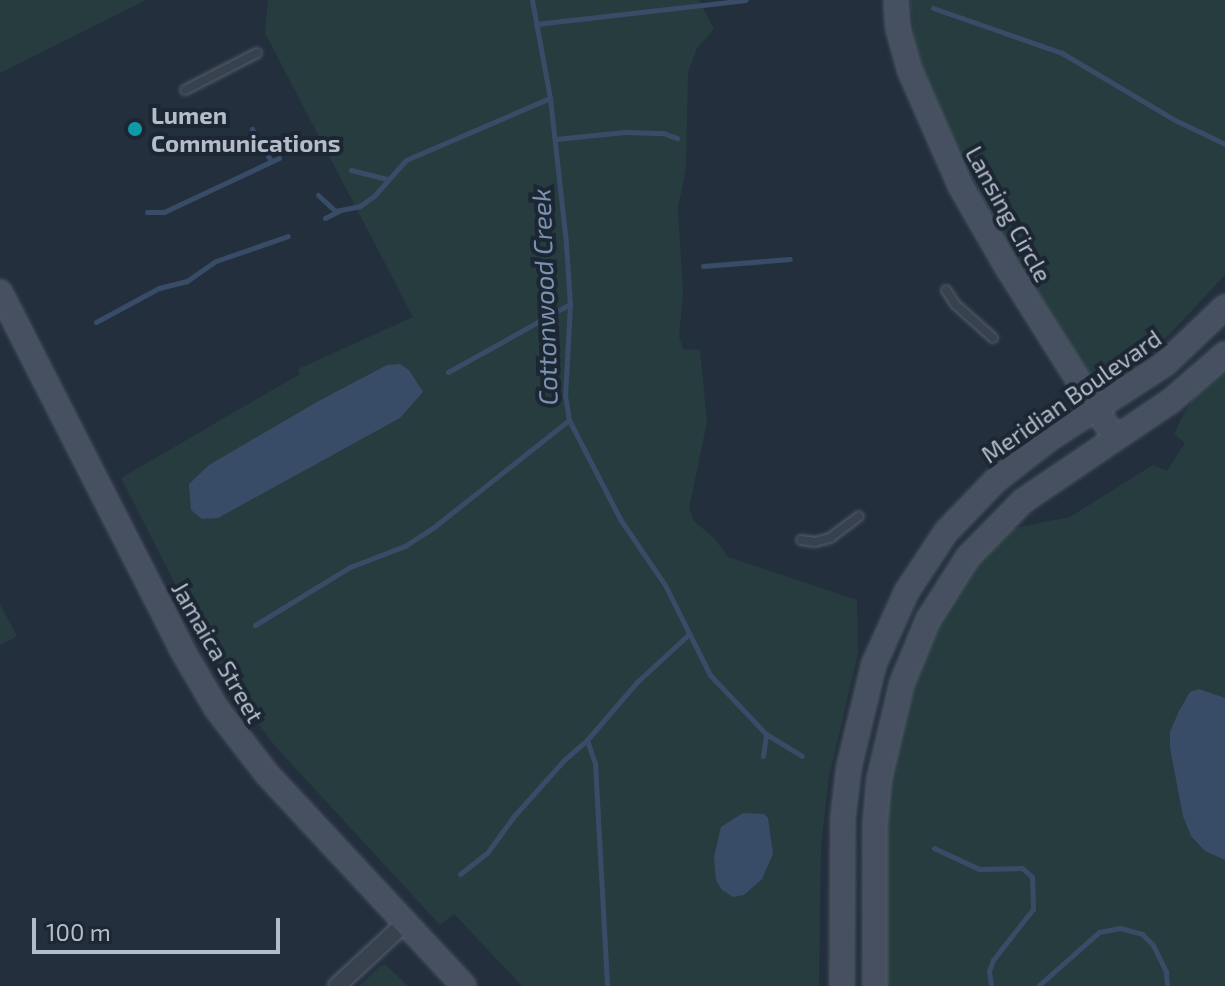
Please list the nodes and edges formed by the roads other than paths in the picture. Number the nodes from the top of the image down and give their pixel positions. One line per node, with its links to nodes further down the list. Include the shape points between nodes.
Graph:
1 (896, 0): 9 (main road, Lansing Circle, via 910,71 947,158)
2 (257, 53): 3 (lane)
3 (185, 90)
4 (946, 290): 7 (lane)
5 (0, 292): 13 (main road, Jamaica Street, via 208,696 267,774)
6 (1225, 307): 9 (main road, Meridian Boulevard, via 1173,358)
7 (993, 338)
8 (1225, 354): 10 (main road, via 1172,400)
9 (1096, 410): 10 (main road, Lansing Circle); 16 (main road, Meridian Boulevard, via 1028,453 972,503 927,558 887,632 866,691 846,788)
10 (1114, 437): 17 (main road, via 1036,490 995,526 953,578 917,642 879,780)
11 (859, 516): 12 (lane, via 824,541)
12 (801, 540)
13 (405, 923): 14 (street); 15 (main road, Jamaica Street)
14 (337, 986)
15 (464, 986)
16 (842, 986)
17 (875, 986)

